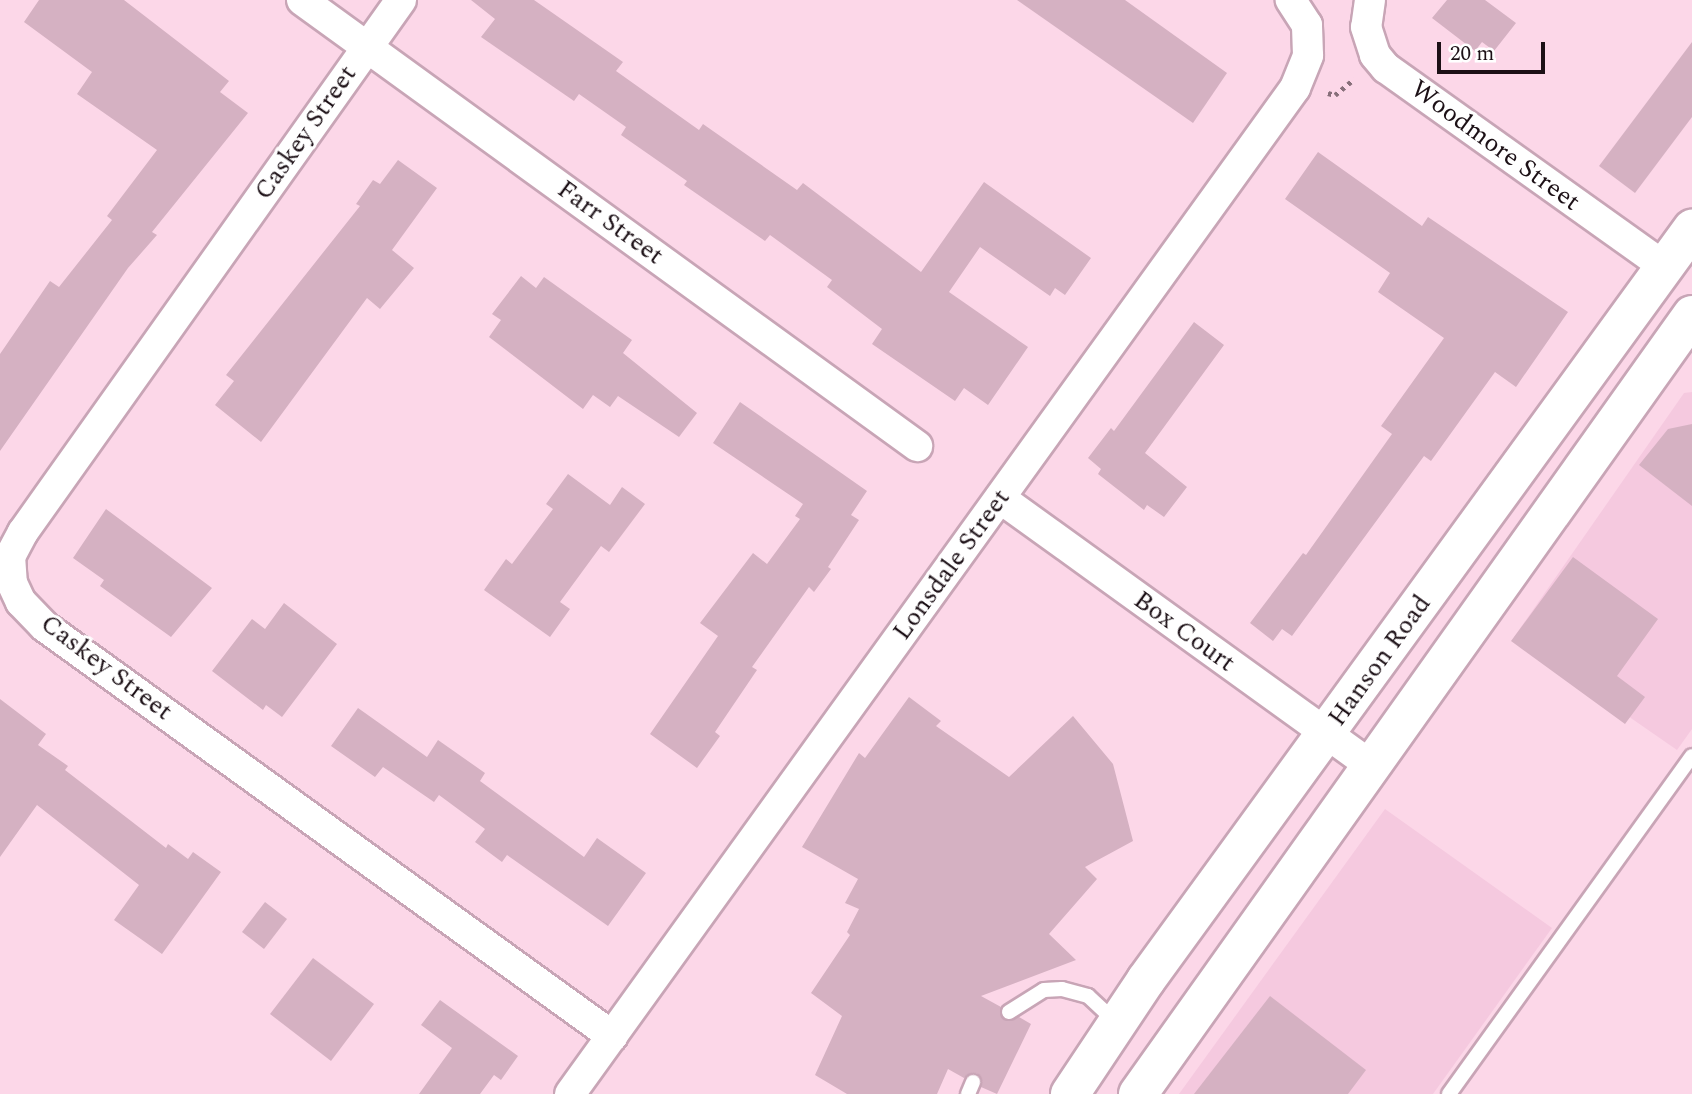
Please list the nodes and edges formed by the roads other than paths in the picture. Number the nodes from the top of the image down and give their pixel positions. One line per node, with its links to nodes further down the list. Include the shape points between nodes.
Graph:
1 (302, 0): 5 (street, Farr Street)
2 (401, 0): 5 (street, Caskey Street)
3 (1291, 0): 10 (street, Lonsdale Street, via 1307,25 1308,55 1294,88)
4 (1370, 0): 7 (street, Woodmore Street, via 1366,27 1375,55 1386,68)
5 (367, 47): 9 (street, Farr Street); 16 (street, Caskey Street, via 23,532 10,556 12,583 21,602 44,626)
6 (1692, 229): 7 (main road, Hanson Road)
7 (1665, 267): 8 (main road); 11 (main road, Hanson Road)
8 (1692, 317): 13 (main road, Hanson Road)
9 (918, 446)
10 (1000, 498): 11 (street, Box Court); 16 (street, Lonsdale Street)
11 (1326, 735): 13 (street, Box Court); 15 (main road, Hanson Road, via 1146,980)
12 (1692, 756): 20 (lane)
13 (1370, 765): 19 (main road, Hanson Road)
14 (1009, 1012): 15 (lane, via 1044,990 1062,989 1088,996)
15 (1119, 1025): 18 (main road, Hanson Road)
16 (612, 1036): 17 (street, Lonsdale Street)
17 (570, 1094)
18 (1070, 1094)
19 (1138, 1094)
20 (1448, 1094)

